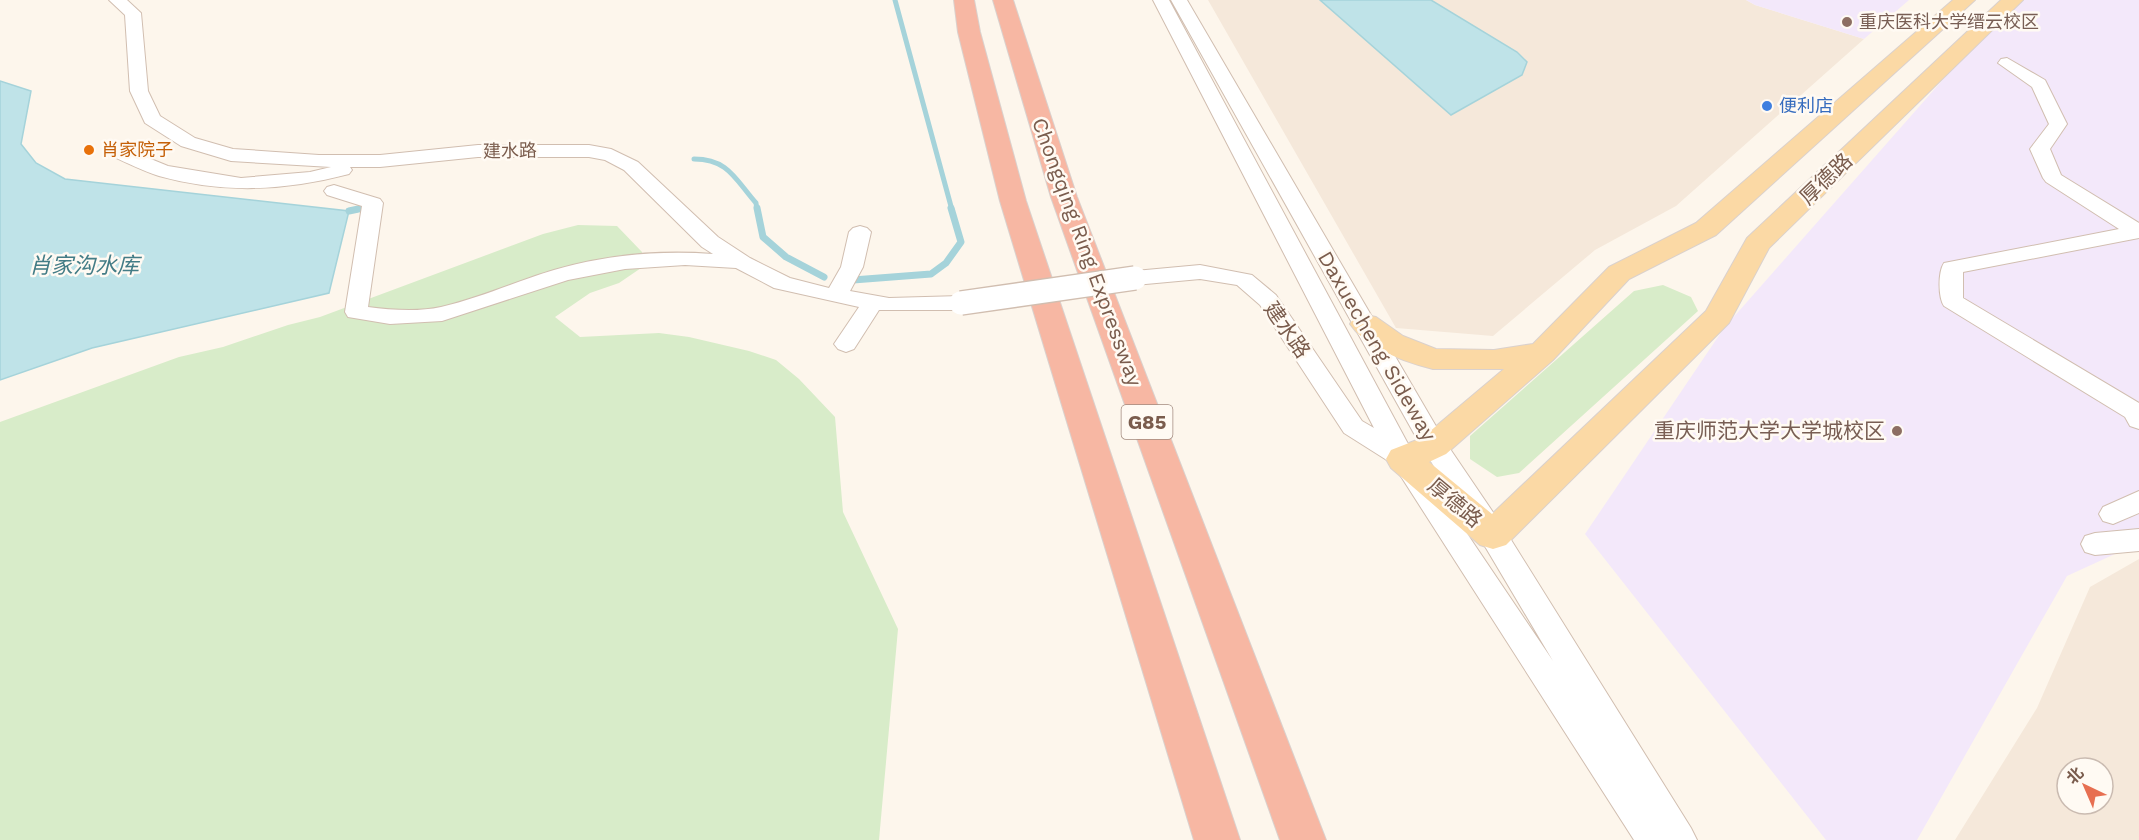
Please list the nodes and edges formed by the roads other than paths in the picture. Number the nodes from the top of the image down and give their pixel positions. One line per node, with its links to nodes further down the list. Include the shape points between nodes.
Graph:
1 (117, 0): 10 (street, 建水路, via 133,13 139,91 152,118 188,142 231,155)
2 (964, 0): 28 (highway, G85, via 1013,201)
3 (1003, 0): 29 (highway, Chongqing Ring Expressway / G85, via 1064,197)
4 (1161, 0): 22 (street, Daxuecheng Sideway)
5 (1179, 0): 17 (street, Daxuecheng Sideway)
6 (1965, 0): 19 (main road, 厚德路, via 1706,229 1619,273)
7 (2013, 0): 25 (main road, 厚德路, via 1757,244 1718,316)
8 (2007, 63): 13 (street, via 2039,84 2058,124 2040,148 2053,178)
9 (119, 152): 10 (street, via 163,171 241,184 310,178)
10 (380, 161): 14 (street, 建水路, via 478,151 590,151 611,155 631,166 710,242)
11 (334, 191): 14 (street, via 373,203 356,312 390,317 442,314 562,274 625,262 685,258)
12 (860, 232): 15 (street, via 852,267)
13 (2138, 232): 20 (street, via 1952,268 1952,301 2135,412)
14 (742, 263): 15 (street, 建水路, via 782,283)
15 (836, 296): 16 (street, 建水路)
16 (873, 302): 18 (street); 22 (street, 建水路, bridge, via 961,303 1200,272 1244,280 1268,300 1353,427)
17 (1365, 324): 19 (main road, via 1392,343 1433,358 1494,360); 21 (street, Daxuecheng Sideway)
18 (846, 344)
19 (1542, 353): 21 (main road, 厚德路)
20 (2139, 420)
21 (1434, 446): 22 (main road, 厚德路); 25 (street, Daxuecheng Sideway)
22 (1403, 459): 25 (main road, 厚德路); 30 (street, Daxuecheng Sideway)
23 (2139, 501): 24 (street)
24 (2113, 514)
25 (1493, 535): 31 (street, Daxuecheng Sideway)
26 (2139, 540): 27 (street)
27 (2095, 544)
28 (1217, 840)
29 (1303, 840)
30 (1654, 840)
31 (1678, 840)

